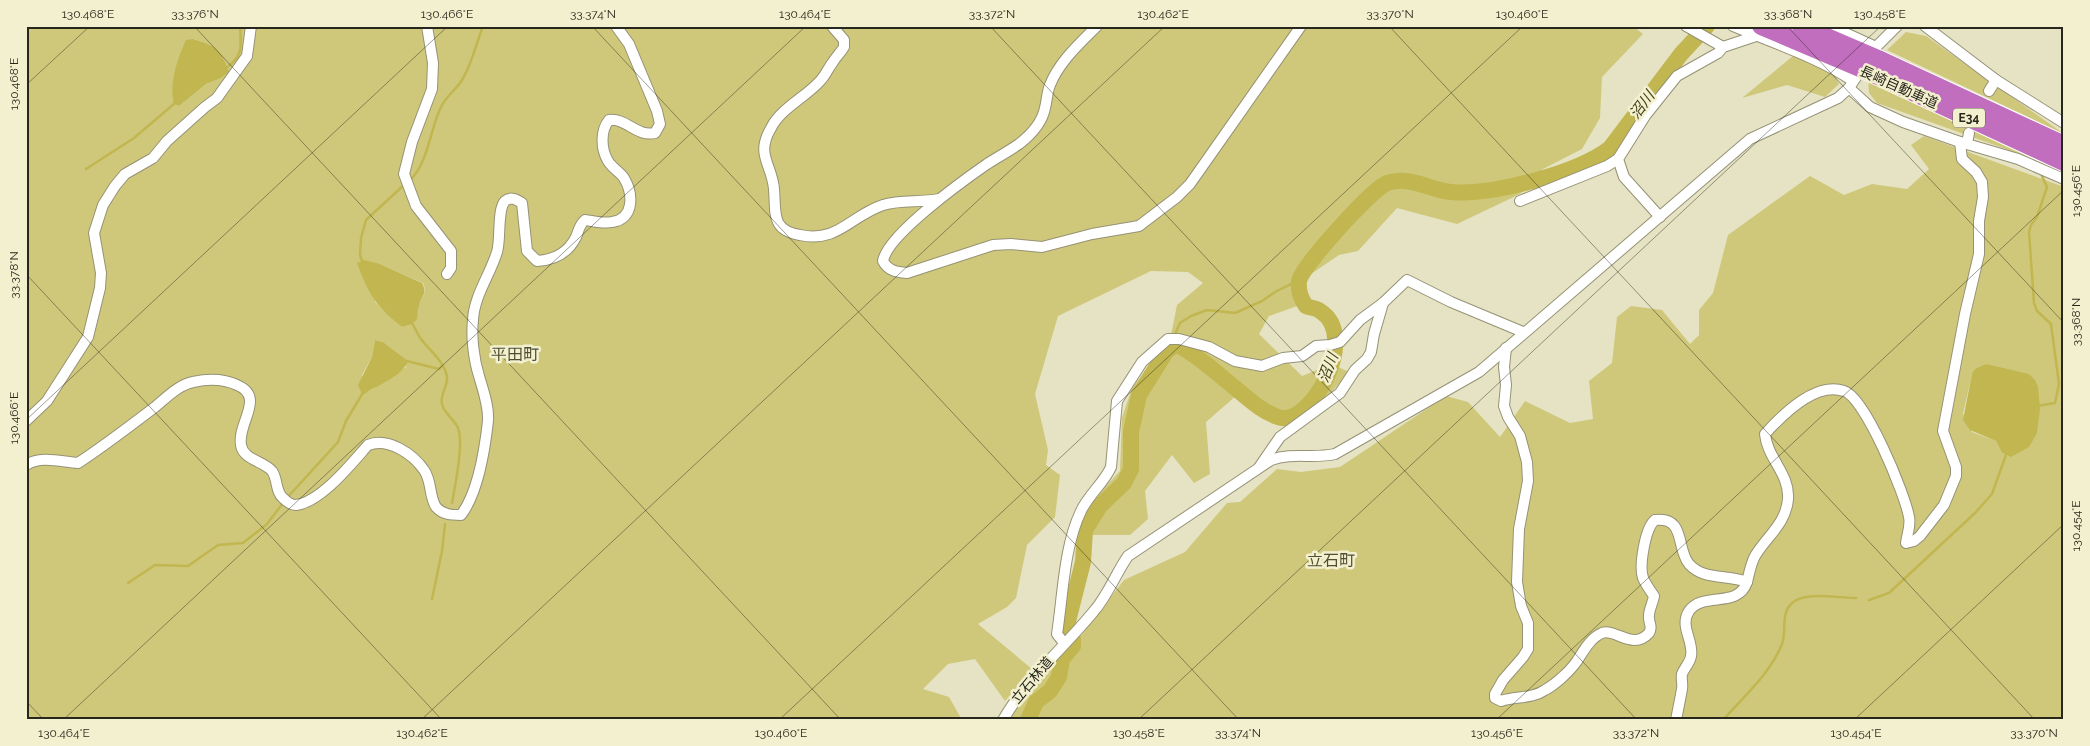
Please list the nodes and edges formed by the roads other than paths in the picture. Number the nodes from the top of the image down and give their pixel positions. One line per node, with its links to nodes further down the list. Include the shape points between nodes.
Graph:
1 (251, 26): 33 (street, via 247,56 217,98 167,141 153,158 125,174 103,206 94,232 100,288 88,336 47,401)
2 (427, 26): 29 (street, via 433,63 432,88 404,174 416,206 451,251)
3 (616, 26): 34 (street, via 629,44 660,124 655,133 649,134 641,133 619,119 609,120 604,127 603,142 608,161 624,177 631,204 619,221 585,220 568,250 555,258 537,261 527,251 522,203 510,198 504,202 497,252 475,306 473,320 477,367 488,418 481,463 461,514 444,514 436,506 424,470 406,453 376,442 368,445 333,484 306,501 291,504 278,493 276,476 245,453 241,445 251,403 250,394 244,388 222,381 190,382 175,390 78,462 49,460)
4 (832, 26): 26 (street, via 844,40 844,47 822,80 772,126 764,144 765,161 773,182 777,222 782,230 790,233 822,237 835,233 882,205)
5 (1097, 26): 26 (street, via 1058,70 1049,86 1039,125 1020,143)
6 (1301, 26): 26 (street, via 1190,184 1139,226 1042,247 993,245 907,273 890,269 883,261 889,246)
7 (1733, 26): 13 (street)
8 (1803, 26): 15 (street); 16 (highway, 長崎自動車道 / E34, bridge)
9 (1830, 26): 16 (street)
10 (1897, 26): 16 (street)
11 (1925, 26): 17 (street)
12 (1690, 28): 14 (street)
13 (1758, 31): 14 (street); 15 (street); 16 (highway, 長崎自動車道 / E34, bridge)
14 (1723, 47): 23 (street, via 1677,76 1645,116)
15 (1791, 50): 18 (street, via 1844,74)
16 (1876, 60): 18 (street); 22 (highway, 長崎自動車道 / E34); 24 (highway, 長崎自動車道 / E34)
17 (1996, 80): 19 (street); 20 (street)
18 (1851, 85): 21 (street, via 1870,107 1903,122); 28 (street, via 1827,104 1750,139)
19 (1989, 91)
20 (2064, 123)
21 (1965, 140): 25 (street); 36 (street, via 1962,159 1982,182 1983,197 1979,254 1942,431 1956,467 1956,476 1944,505 1920,536 1906,543 1910,527 1905,498 1860,405 1844,391 1822,391 1790,408 1765,434 1766,445 1785,476 1788,499 1782,522 1754,557)
22 (2064, 145)
23 (1618, 159): 27 (street); 28 (street, via 1624,178)
24 (2064, 162)
25 (2064, 179)
26 (939, 199)
27 (1520, 200)
28 (1660, 216): 31 (street)
29 (447, 274)
30 (1383, 303): 31 (street, via 1407,280); 35 (street, via 1367,359 1355,370 1340,393 1280,437); 37 (street, via 1335,344 1316,346 1302,356 1282,358 1262,366 1236,361 1209,347 1179,339 1168,339 1142,362 1117,401 1111,467 1082,509 1071,534 1057,634)
31 (1523, 332): 32 (street)
32 (1506, 348): 35 (street, via 1479,372 1335,454 1322,457 1281,456); 36 (street, via 1504,406 1520,436 1527,462 1528,481 1518,537 1517,582 1528,623 1528,649 1503,680 1495,694 1497,700 1528,697 1548,689 1603,633 1610,632 1631,640 1650,631 1654,596 1642,572 1647,531 1655,520 1670,522 1676,528 1682,552 1698,571)
33 (26, 421)
34 (26, 465)
35 (1259, 467): 37 (street, 立石林道, via 1128,556 1096,610)
36 (1747, 582): 39 (street, via 1745,589 1736,595 1703,601 1688,613 1686,630 1691,657 1682,674)
37 (1064, 643): 38 (street, 立石林道, via 1037,672)
38 (1003, 720)
39 (1676, 720)

